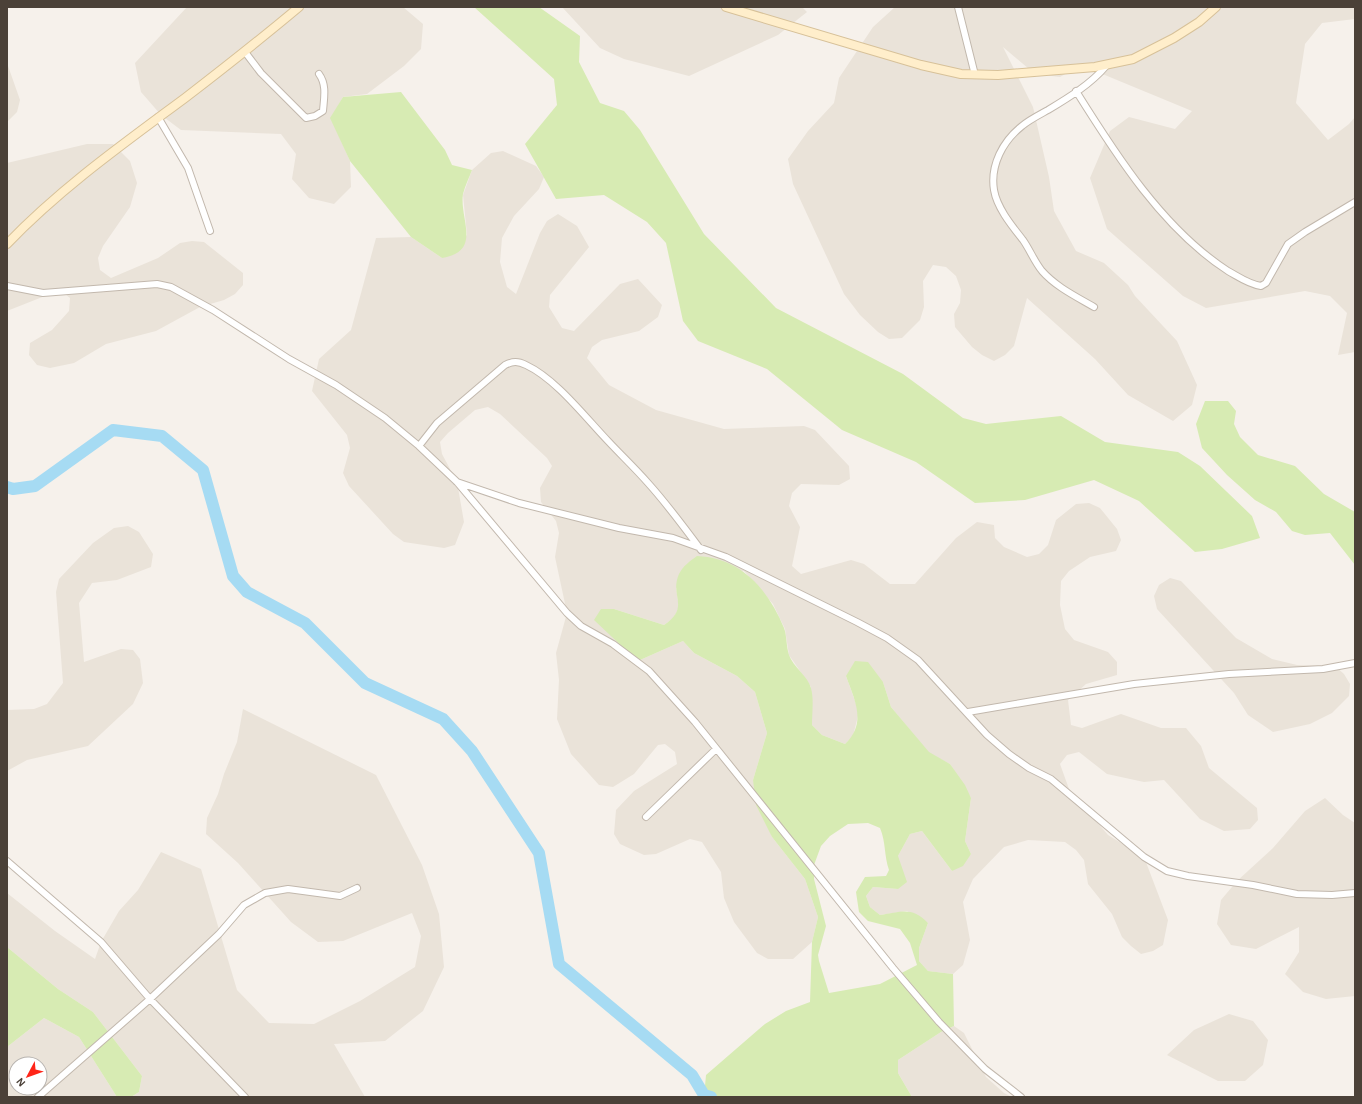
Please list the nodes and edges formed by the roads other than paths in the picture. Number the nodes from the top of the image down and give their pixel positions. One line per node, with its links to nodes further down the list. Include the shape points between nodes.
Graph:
1 (299, 7): 5 (street)
2 (726, 7): 8 (street, via 906,61)
3 (958, 7): 8 (street)
4 (1216, 7): 6 (street, via 1192,27 1160,47 1133,59)
5 (245, 52): 7 (street, via 261,73 306,118 323,111 325,91 323,79); 10 (street)
6 (1106, 66): 8 (street, via 1035,74); 9 (street)
7 (319, 74)
8 (975, 75)
9 (1076, 91): 11 (street, via 1126,168 1185,238 1212,260 1250,284 1261,286 1266,283 1288,244); 15 (street, via 1022,125 1008,140 999,154 994,175 994,191 1005,216 1043,272 1066,291)
10 (158, 117): 12 (street, via 188,168); 13 (street, via 71,183)
11 (1355, 202)
12 (210, 231)
13 (7, 244)
14 (7, 286): 16 (street, via 43,294 139,284 170,287 213,310 336,386 385,418)
15 (1094, 307)
16 (419, 446): 17 (street); 18 (street, via 437,423 505,365 519,362 557,387 580,410 648,482)
17 (457, 482): 18 (street, via 519,503 619,528 672,538); 21 (street, via 567,613 581,626 613,644 649,671)
18 (701, 550): 20 (street, via 726,557 887,638 918,660)
19 (1355, 664): 20 (street, via 1323,669 1229,674 1134,684)
20 (968, 712): 25 (street, via 987,735 1009,754 1051,779 1144,857 1167,871 1297,894)
21 (716, 749): 22 (street); 29 (street, via 939,1022 985,1069)
22 (646, 817)
23 (7, 861): 26 (street, via 101,942)
24 (357, 888): 26 (street, via 340,896 288,889 265,893 244,905 219,934)
25 (1355, 893)
26 (150, 999): 27 (street); 28 (street)
27 (38, 1097)
28 (245, 1097)
29 (1021, 1097)

